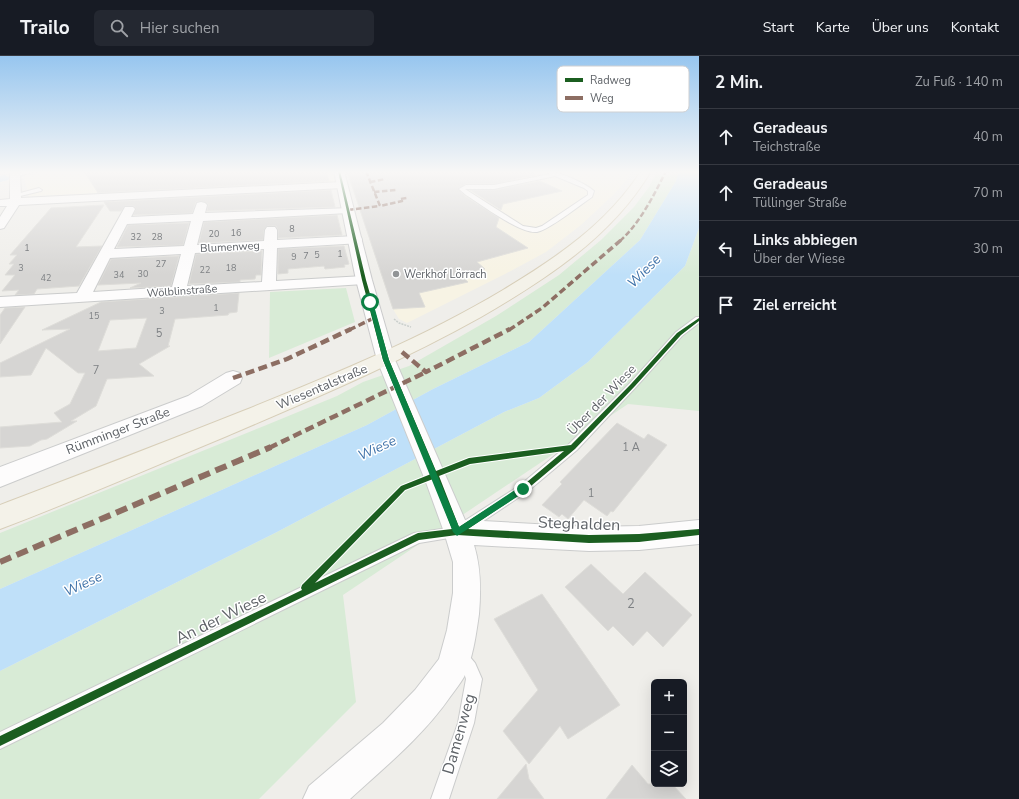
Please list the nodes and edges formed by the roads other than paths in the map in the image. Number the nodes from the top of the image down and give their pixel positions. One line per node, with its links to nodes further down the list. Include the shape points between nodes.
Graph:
1 (11, 206): 13 (street)
2 (131, 206): 12 (street)
3 (201, 206): 11 (street)
4 (271, 206): 10 (street)
5 (347, 206): 9 (street)
6 (487, 206): 7 (lane, via 528,230 536,230 544,228)
7 (576, 206)
8 (621, 206): 24 (main road, Wiesentalstraße, via 599,228 556,263 492,304)
9 (348, 210): 10 (street); 14 (street)
10 (271, 214): 11 (street); 15 (street)
11 (198, 218): 12 (street); 16 (street)
12 (123, 221): 17 (street)
13 (0, 225)
14 (356, 240): 15 (street, Blumenweg); 18 (street)
15 (270, 244): 16 (street, Blumenweg); 19 (street)
16 (189, 249): 17 (street, Blumenweg); 20 (street)
17 (105, 254): 21 (street)
18 (364, 280): 19 (street, Wölblinstraße); 24 (street)
19 (270, 286): 20 (street, Wölblinstraße)
20 (178, 291): 21 (street, Wölblinstraße)
21 (82, 298): 22 (street, Wölblinstraße)
22 (0, 302)
23 (699, 319): 28 (lane, Über der Wiese, via 679,334 573,446 523,489)
24 (386, 360): 27 (main road, Wiesentalstraße); 28 (street)
25 (233, 378): 26 (street, Rümminger Straße, via 195,401)
26 (0, 477)
27 (0, 517)
28 (457, 532): 29 (street, Steghalden, via 589,539 639,538); 30 (street, via 466,562 467,593); 31 (lane, An der Wiese, via 418,537)
29 (699, 532)
30 (456, 651): 32 (street, via 452,667 427,702 395,735); 33 (lane, Damenweg, via 470,668 474,679 466,723)
31 (0, 741)
32 (322, 799)
33 (440, 799)

